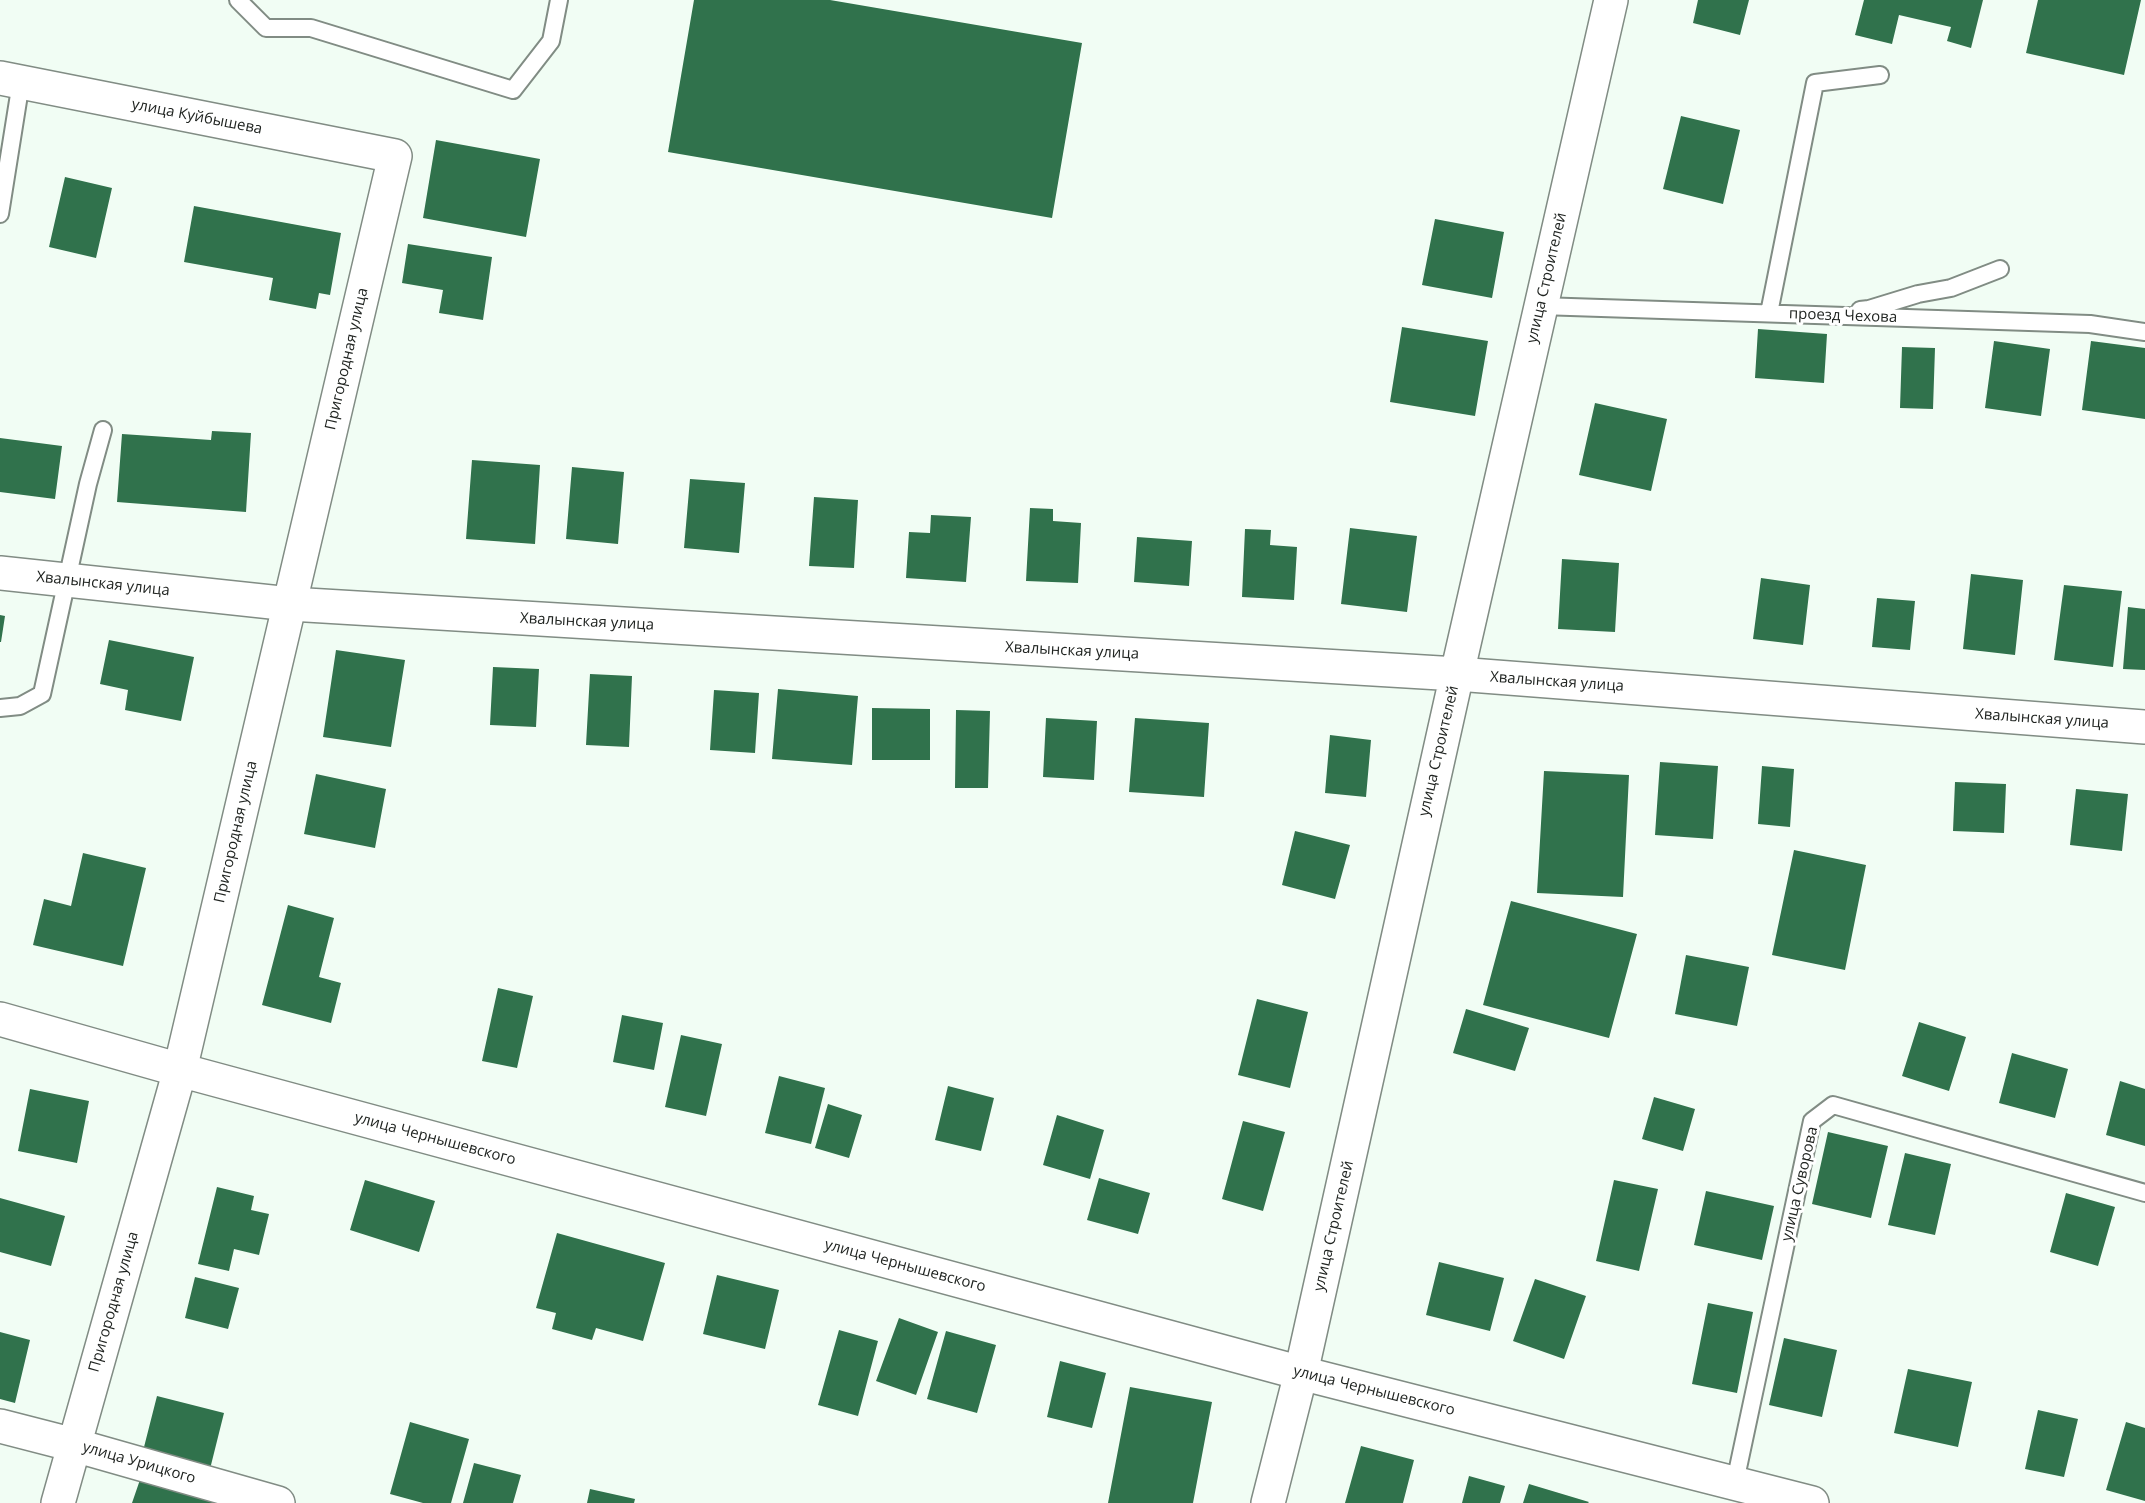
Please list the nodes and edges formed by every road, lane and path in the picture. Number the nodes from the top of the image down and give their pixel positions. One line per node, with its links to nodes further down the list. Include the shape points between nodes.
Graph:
1 (238, 0): 2 (lane, via 266,28 311,28 513,90 551,41)
2 (559, 0)
3 (1611, 0): 9 (street, улица Строителей)
4 (1880, 75): 10 (lane, via 1815,83)
5 (11, 80): 6 (street, улица Куйбышева); 7 (lane)
6 (395, 156): 16 (street, Пригородная улица)
7 (0, 214)
8 (2000, 269): 11 (lane, via 1951,288 1869,309)
9 (1540, 306): 10 (lane, проезд Чехова); 17 (street, улица Строителей)
10 (1770, 313): 11 (lane, проезд Чехова)
11 (1809, 315): 12 (lane, проезд Чехова, via 2090,324)
12 (2145, 332)
13 (103, 430): 15 (lane)
14 (0, 573): 15 (street, Хвалынская улица)
15 (68, 580): 16 (street, Хвалынская улица); 18 (lane, via 42,694 20,706)
16 (290, 604): 17 (street, Хвалынская улица); 21 (street, Пригородная улица)
17 (1457, 674): 19 (street, Хвалынская улица); 23 (street, улица Строителей)
18 (0, 708)
19 (2145, 727)
20 (0, 1019): 21 (street, улица Чернышевского)
21 (180, 1070): 23 (street, улица Чернышевского); 25 (street, Пригородная улица)
22 (2145, 1193): 26 (lane, улица Суворова, via 1833,1105 1812,1121)
23 (1301, 1373): 26 (street, улица Чернышевского); 29 (street, улица Строителей)
24 (0, 1426): 25 (street, улица Урицкого)
25 (74, 1444): 27 (street, Пригородная улица); 28 (street, улица Урицкого)
26 (1735, 1482): 30 (street, улица Чернышевского)
27 (58, 1503)
28 (278, 1503)
29 (1268, 1503)
30 (1812, 1503)

